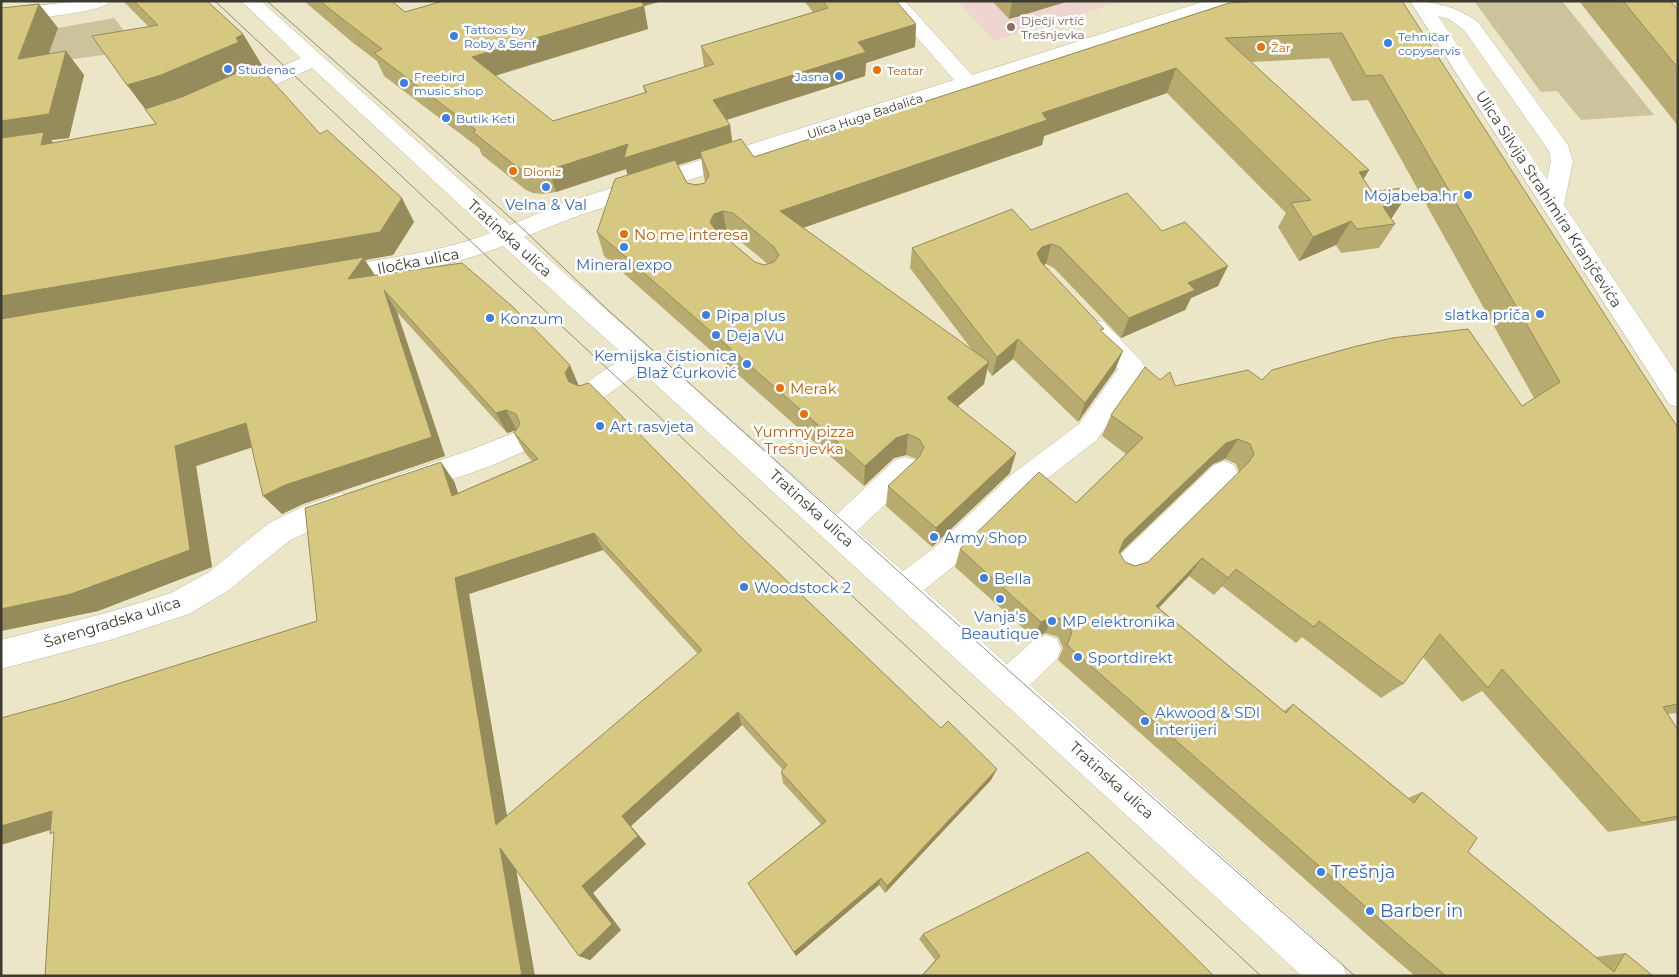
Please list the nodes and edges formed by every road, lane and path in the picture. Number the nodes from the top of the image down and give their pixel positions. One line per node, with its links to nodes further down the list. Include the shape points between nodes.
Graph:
1 (102, 1): 6 (street, via 86,6)
2 (250, 1): 7 (street, Tratinska ulica)
3 (894, 1): 8 (street)
4 (1225, 1): 8 (street, Ulica Huga Badalića)
5 (1420, 3): 10 (street, Ulica Silvija Strahimira Kranjčevića); 11 (street, via 1456,15 1471,26)
6 (1, 16)
7 (313, 60): 9 (street); 13 (street, Tratinska ulica)
8 (968, 83): 13 (street, Ulica Huga Badalića, via 692,181 553,216)
9 (217, 102)
10 (1488, 106): 11 (street); 12 (street, Ulica Silvija Strahimira Kranjčevića)
11 (1534, 113): 12 (street, via 1560,150 1562,161)
12 (1553, 206): 18 (street, Ulica Silvija Strahimira Kranjčevića)
13 (507, 235): 14 (street, Iločka ulica, via 452,256); 16 (street, Tratinska ulica)
14 (312, 280)
15 (1078, 311): 24 (street, via 1133,369 1088,432 1021,483 944,558)
16 (643, 357): 17 (street); 22 (street, Tratinska ulica)
17 (588, 395)
18 (1678, 397)
19 (516, 443): 26 (street, Šarengradska ulica, via 314,515 279,532 219,580 179,604 110,626)
20 (905, 468): 22 (street)
21 (1224, 473): 23 (street)
22 (838, 531): 24 (street, Tratinska ulica)
23 (1125, 569)
24 (902, 589): 27 (street, Tratinska ulica)
25 (1046, 649): 27 (street)
26 (1, 654)
27 (1009, 686): 28 (street, Tratinska ulica)
28 (1329, 976)

